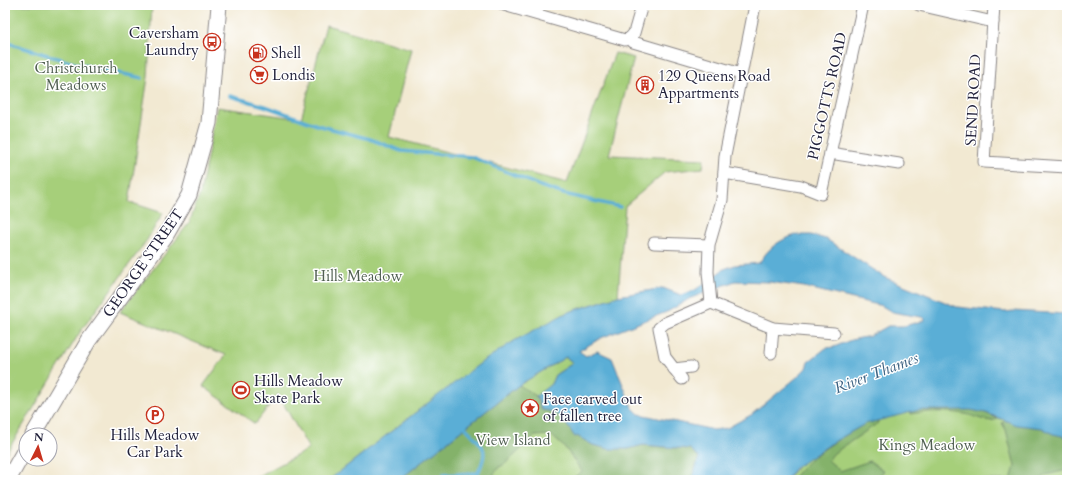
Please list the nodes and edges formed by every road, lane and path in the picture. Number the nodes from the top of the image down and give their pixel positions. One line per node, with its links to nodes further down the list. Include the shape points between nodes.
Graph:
1 (219, 5): 24 (main road, GEORGE STREET, via 209,123 188,195 166,235 88,340)
2 (504, 5): 9 (street, via 625,40)
3 (642, 5): 9 (street, via 634,33)
4 (755, 5): 10 (street)
5 (863, 5): 11 (street, PIGGOTTS ROAD)
6 (919, 5): 8 (street)
7 (994, 5): 8 (street, SEND ROAD)
8 (993, 22): 13 (street, SEND ROAD, via 984,162)
9 (630, 38): 10 (street, via 633,42)
10 (741, 74): 14 (street)
11 (830, 153): 12 (street); 14 (street, PIGGOTTS ROAD, via 821,194 801,186)
12 (899, 164)
13 (1067, 167)
14 (724, 173): 16 (street, via 722,200)
15 (654, 243): 16 (street)
16 (709, 245): 17 (street)
17 (711, 299): 18 (street); 22 (street, via 659,328 665,357)
18 (773, 328): 19 (street); 20 (street)
19 (834, 333)
20 (771, 353)
21 (691, 366): 22 (street)
22 (674, 369): 23 (street)
23 (682, 380)
24 (38, 427)
25 (18, 462): 26 (main road)
26 (8, 480)

